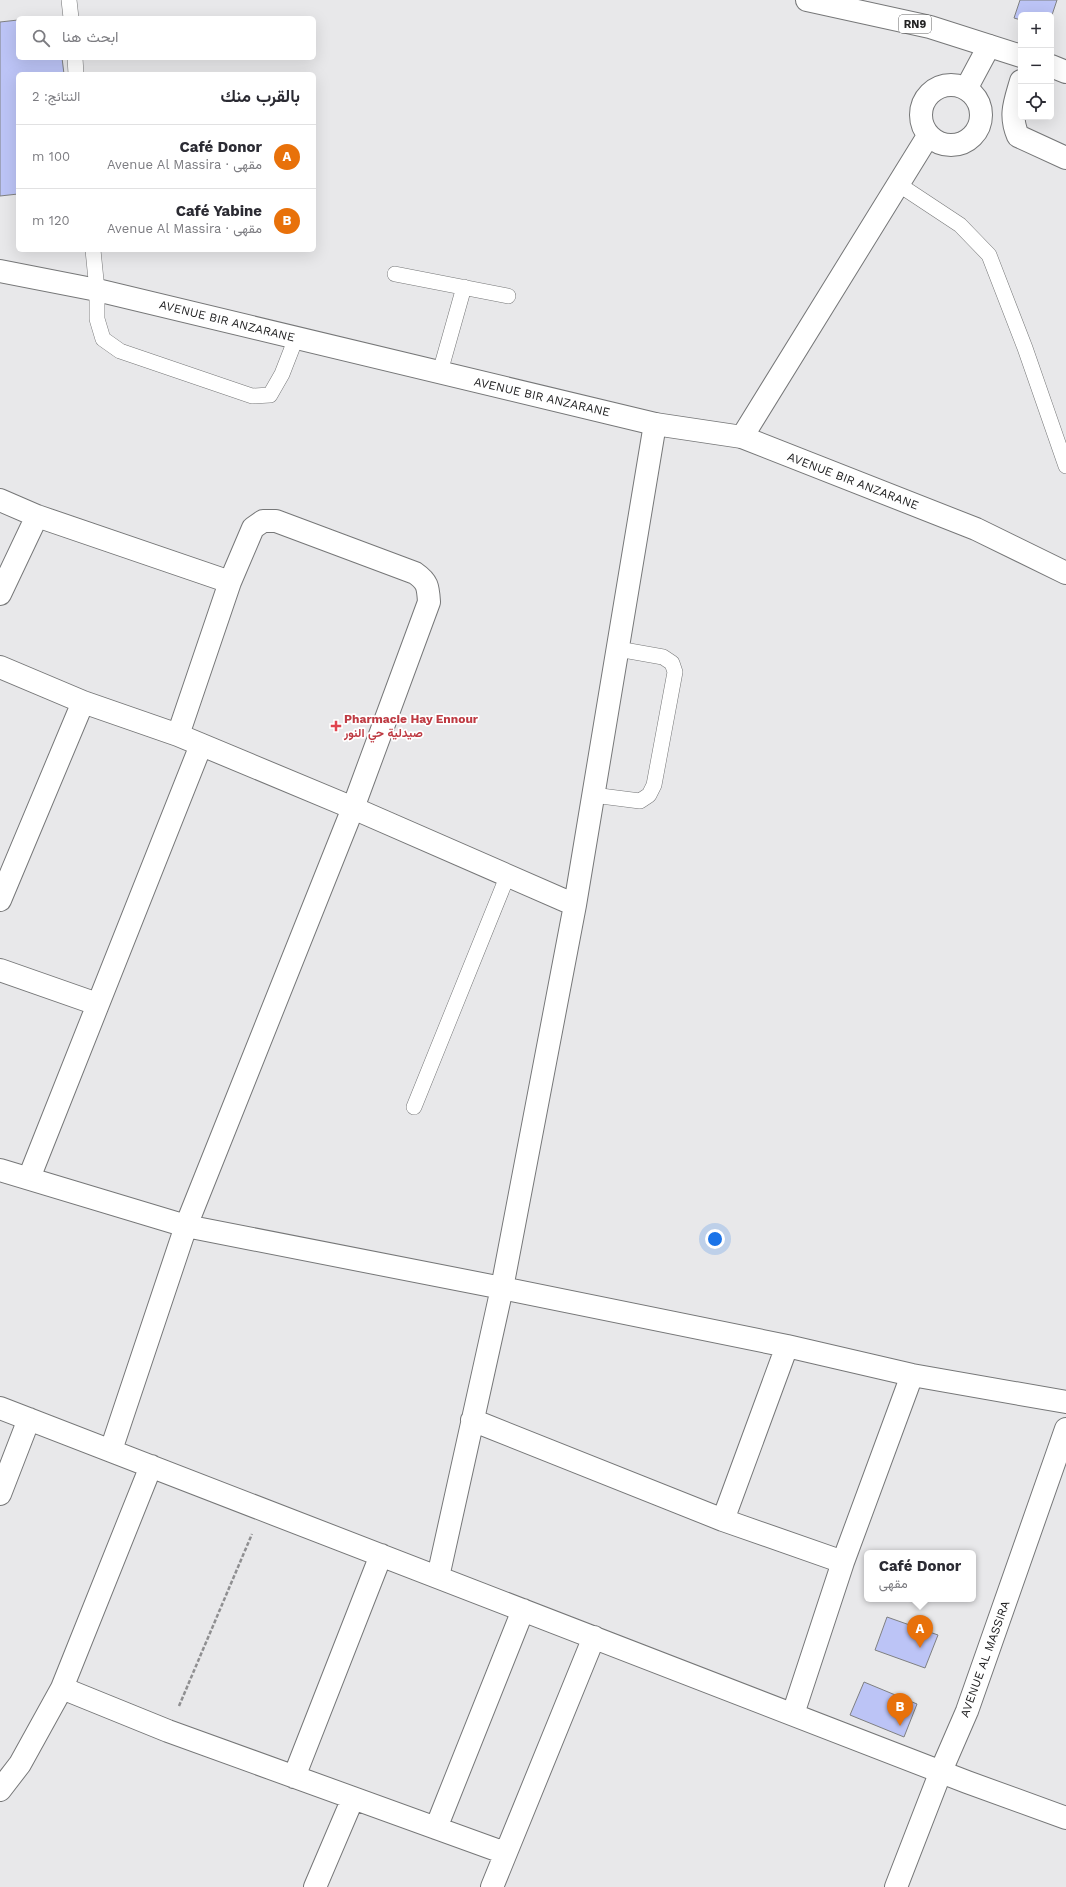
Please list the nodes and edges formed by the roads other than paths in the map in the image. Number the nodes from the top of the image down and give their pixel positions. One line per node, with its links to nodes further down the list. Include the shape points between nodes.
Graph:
1 (69, 0): 3 (lane)
2 (807, 0): 4 (street, RN9, via 930,27)
3 (71, 16)
4 (989, 46): 5 (street, RN9); 11 (street)
5 (1018, 55)
6 (75, 60): 8 (lane)
7 (1054, 67): 9 (street)
8 (76, 72)
9 (1066, 72)
10 (1020, 84): 13 (street, via 1012,114 1018,136)
11 (966, 90): 12 (street, via 957,85 938,87 924,100 920,119); 12 (street, via 974,94 982,112 978,131 964,144 944,146)
12 (928, 136): 14 (street)
13 (1066, 158)
14 (898, 184): 24 (street); 25 (lane, via 960,225 989,255)
15 (93, 252): 19 (lane)
16 (0, 271): 19 (street, AVENUE BIR ANZARANE)
17 (395, 274): 18 (lane)
18 (464, 287): 20 (lane); 22 (lane)
19 (97, 290): 21 (street, AVENUE BIR ANZARANE); 21 (lane, via 96,319 103,339 120,351 252,396 270,395 282,374)
20 (508, 296)
21 (296, 338): 22 (street, AVENUE BIR ANZARANE)
22 (440, 372): 23 (street, AVENUE BIR ANZARANE)
23 (655, 424): 24 (street, AVENUE BIR ANZARANE); 31 (street)
24 (742, 437): 28 (street, AVENUE BIR ANZARANE, via 976,529)
25 (1066, 466)
26 (0, 500): 27 (street)
27 (37, 516): 29 (street); 30 (street)
28 (1066, 573)
29 (230, 582): 34 (street); 37 (street, via 253,528 263,521 276,521 416,573 425,580 429,602)
30 (0, 594)
31 (618, 650): 36 (street); 36 (lane, via 663,657 672,663 674,672 654,785 648,795 640,801)
32 (0, 667): 33 (street)
33 (82, 702): 34 (street); 39 (street)
34 (178, 735): 35 (street)
35 (201, 745): 37 (street); 42 (street)
36 (593, 795): 40 (street)
37 (354, 808): 38 (street); 46 (street)
38 (508, 877): 40 (street); 43 (lane)
39 (0, 900)
40 (575, 905): 47 (street)
41 (0, 970): 42 (street)
42 (97, 1004): 45 (street)
43 (414, 1107)
44 (0, 1170): 45 (street)
45 (29, 1178): 46 (street)
46 (186, 1226): 47 (street); 55 (street)
47 (502, 1288): 48 (street); 53 (street)
48 (787, 1346): 49 (street); 58 (street)
49 (912, 1375): 50 (street); 60 (street)
50 (1066, 1402)
51 (0, 1408): 52 (street)
52 (29, 1419): 55 (street); 57 (street)
53 (472, 1420): 58 (street); 61 (street)
54 (1066, 1429): 66 (street, AVENUE AL MASSIRA, via 967,1711)
55 (111, 1450): 56 (street)
56 (151, 1466): 59 (street); 64 (street)
57 (0, 1494)
58 (723, 1520): 60 (street)
59 (382, 1555): 61 (street); 67 (street)
60 (843, 1562): 65 (street)
61 (438, 1577): 62 (street)
62 (523, 1610): 63 (street); 71 (street)
63 (594, 1637): 65 (street); 72 (street)
64 (62, 1688): 67 (street, via 168,1731); 68 (street, via 20,1764)
65 (793, 1714): 66 (street)
66 (941, 1771): 70 (street); 75 (street, AVENUE AL MASSIRA)
67 (294, 1777): 69 (street)
68 (0, 1790)
69 (352, 1798): 71 (street); 73 (street)
70 (1066, 1818)
71 (436, 1828): 72 (street)
72 (505, 1853): 74 (street)
73 (315, 1887)
74 (492, 1887)
75 (896, 1887)

